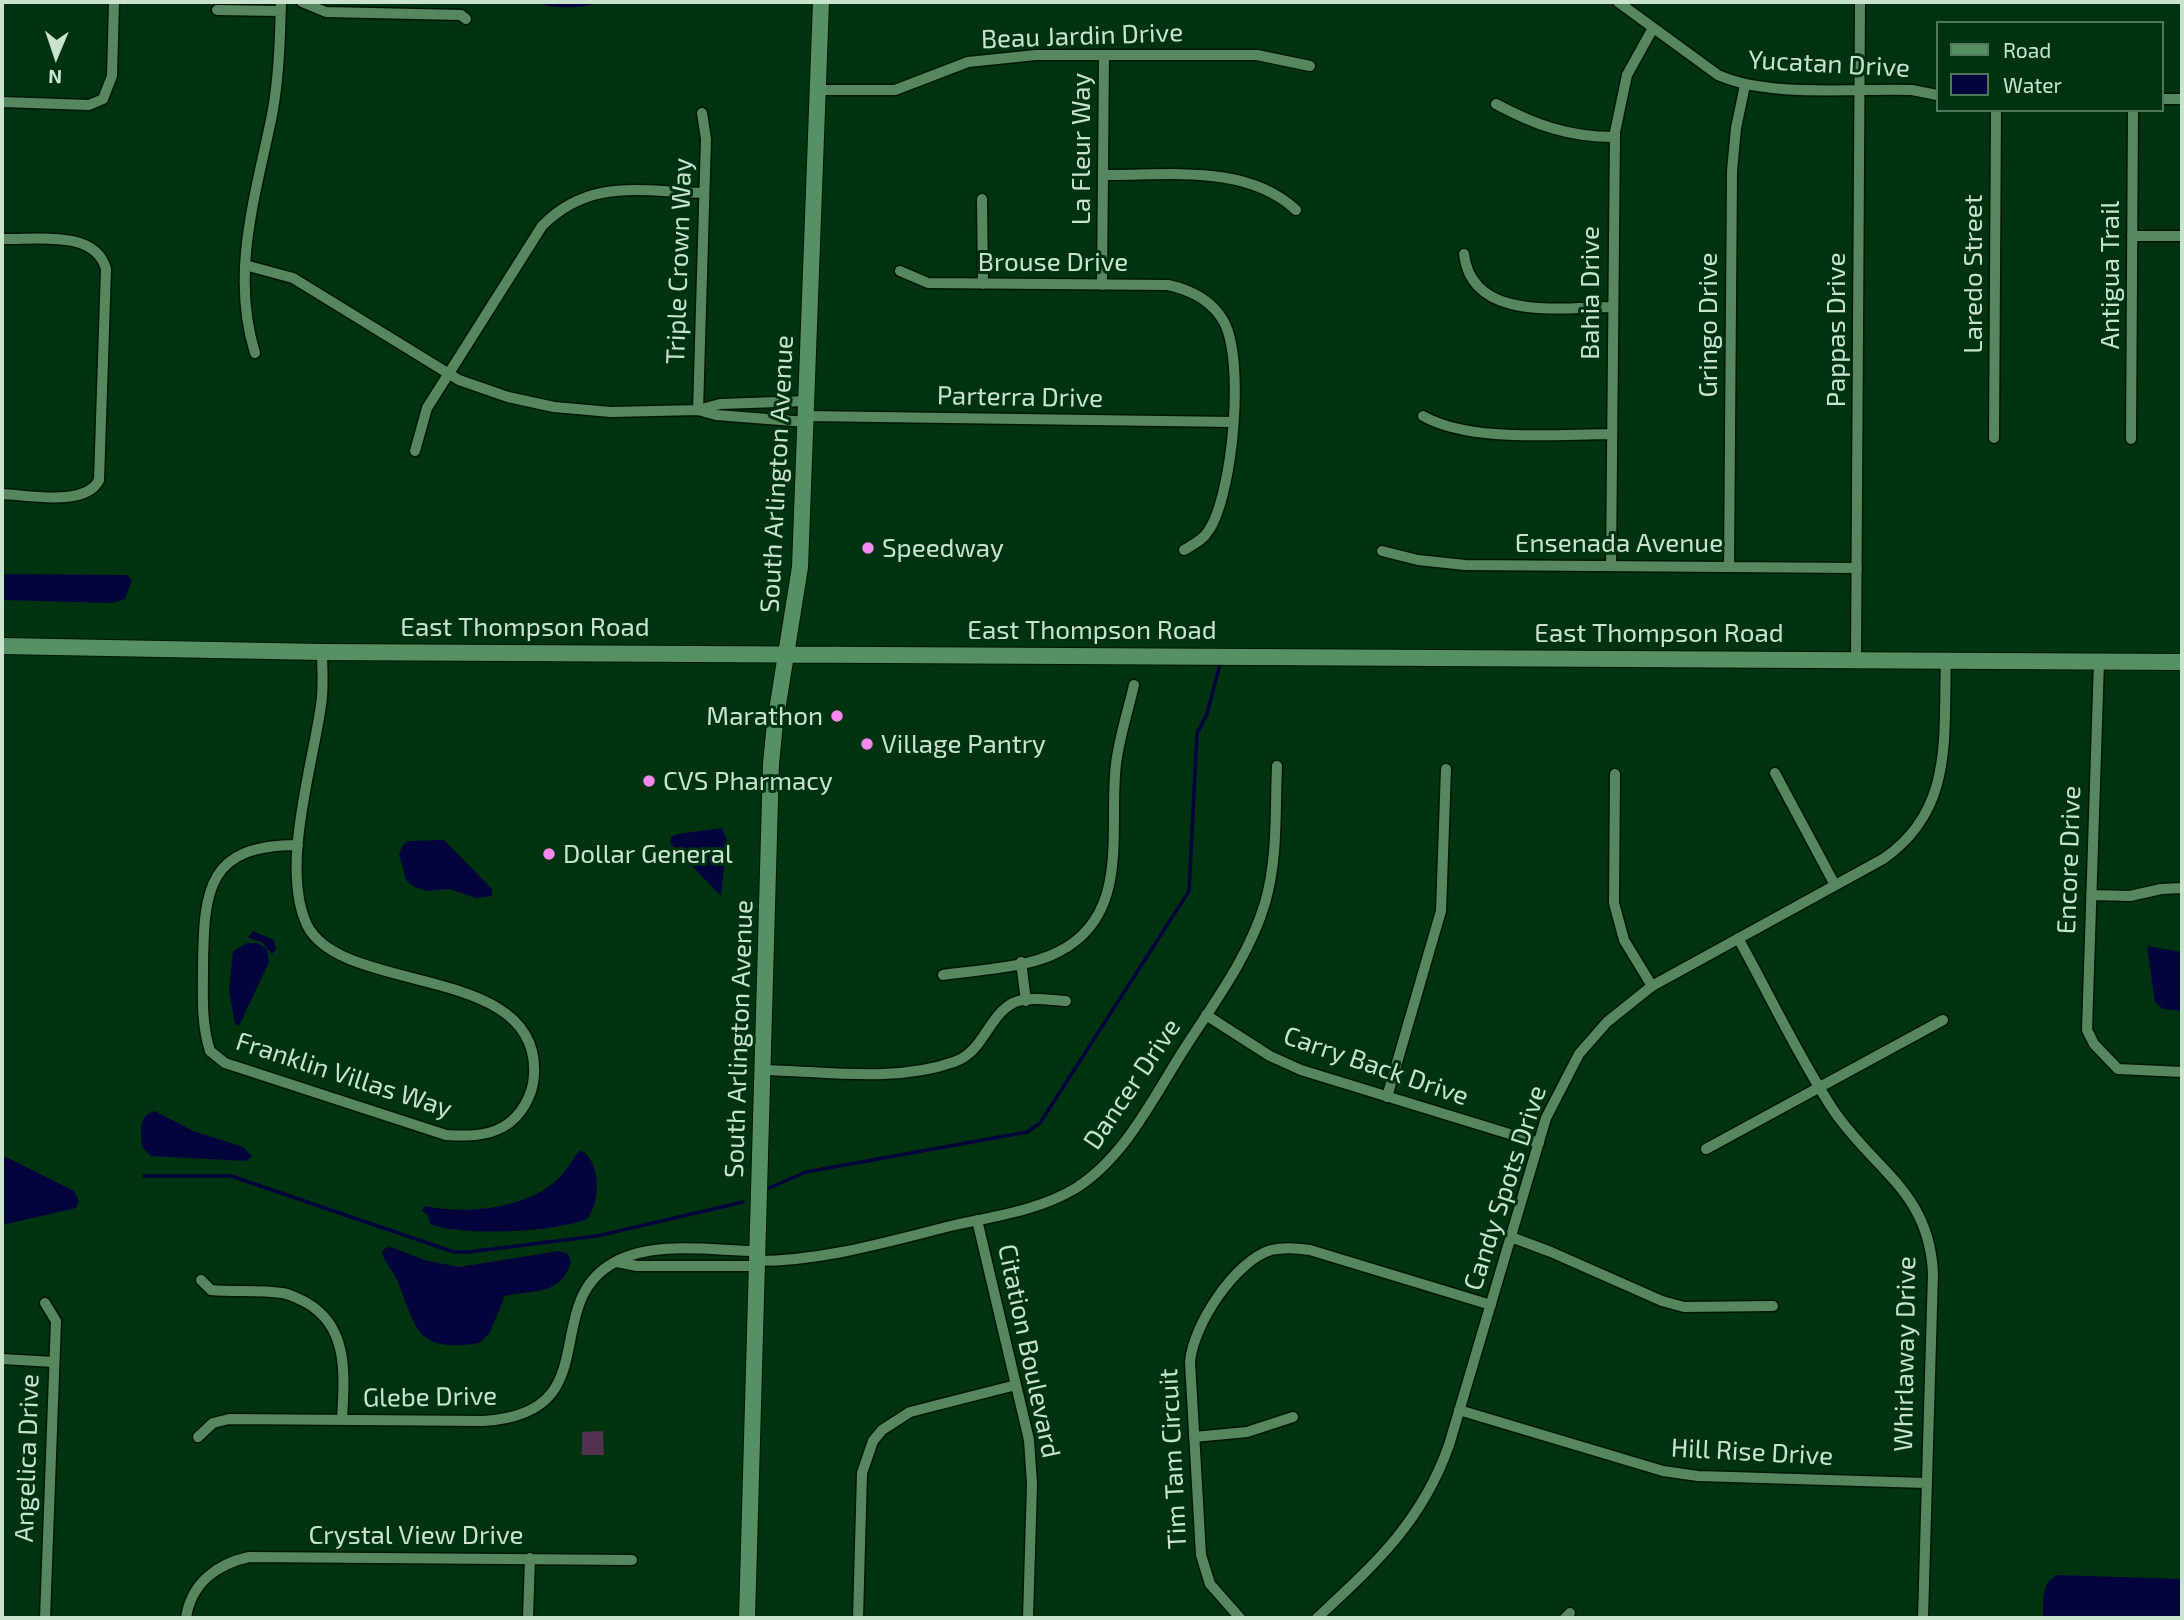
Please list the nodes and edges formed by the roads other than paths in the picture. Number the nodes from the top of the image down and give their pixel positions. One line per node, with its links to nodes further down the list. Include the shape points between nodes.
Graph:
1 (114, 2): 18 (street, via 112,76 103,99 89,105)
2 (302, 2): 8 (street, via 326,12 461,15)
3 (821, 2): 14 (main road, South Arlington Avenue)
4 (1618, 2): 9 (street, Yucatan Drive)
5 (1860, 2): 13 (street, Pappas Drive)
6 (281, 6): 7 (street); 32 (street, via 272,113 249,217)
7 (217, 10)
8 (466, 19)
9 (1654, 28): 12 (street, Yucatan Drive, via 1718,75); 23 (street, Bahia Drive, via 1627,75)
10 (1104, 55): 11 (street, Beau Jardin Drive, via 1266,56); 14 (street, Beau Jardin Drive, via 972,61 888,91); 24 (street, La Fleur Way)
11 (1310, 66)
12 (1745, 85): 13 (street, Yucatan Drive); 51 (street, Gringo Drive, via 1732,172)
13 (1860, 89): 15 (street, Yucatan Drive); 52 (street, Pappas Drive)
14 (818, 90): 40 (main road, South Arlington Avenue)
15 (1936, 95)
16 (2163, 99): 17 (street)
17 (2182, 99)
18 (2, 103)
19 (1496, 104): 23 (street, via 1559,132)
20 (1997, 112): 44 (street, Laredo Street)
21 (2133, 112): 28 (street, Antigua Trail)
22 (702, 113): 25 (street, Triple Crown Way)
23 (1614, 137): 36 (street, Bahia Drive)
24 (1103, 176): 27 (street, via 1224,177 1265,189); 35 (street, La Fleur Way)
25 (704, 193): 38 (street, via 605,191 579,197 558,210 542,226); 39 (street, Triple Crown Way)
26 (982, 200): 34 (street)
27 (1296, 210)
28 (2133, 236): 29 (street); 45 (street, Antigua Trail)
29 (2182, 236)
30 (2, 239): 47 (street, via 80,242 99,253 106,270 100,475 90,492 75,497)
31 (1464, 254): 36 (street, via 1478,286 1502,303)
32 (245, 265): 37 (street, via 247,327); 38 (street, via 293,278)
33 (900, 271): 34 (street, Brouse Drive, via 928,283)
34 (983, 284): 35 (street, Brouse Drive)
35 (1102, 285): 42 (street, Brouse Drive, via 1175,286 1205,300 1219,314 1231,342)
36 (1613, 307): 43 (street, Bahia Drive)
37 (255, 353)
38 (449, 374): 39 (street, via 508,397 554,407 611,412); 46 (street, via 427,408)
39 (698, 410): 40 (street, via 716,415); 40 (street, via 720,404)
40 (807, 413): 42 (street, Parterra Drive); 55 (main road, South Arlington Avenue, via 799,583)
41 (1423, 416): 43 (street, via 1471,433)
42 (1232, 422): 48 (street, via 1229,472 1218,512 1205,537)
43 (1612, 434): 50 (street, Bahia Drive)
44 (1994, 438)
45 (2132, 439)
46 (415, 451)
47 (2, 494)
48 (1184, 550)
49 (1382, 551): 50 (street, Ensenada Avenue, via 1447,564)
50 (1611, 566): 51 (street, Ensenada Avenue)
51 (1729, 567): 52 (street, Ensenada Avenue)
52 (1857, 568): 56 (street, Pappas Drive)
53 (2, 646): 54 (main road, East Thompson Road)
54 (322, 652): 55 (main road, East Thompson Road); 65 (street, via 322,703)
55 (788, 652): 56 (main road, East Thompson Road); 77 (main road, South Arlington Avenue, via 772,750)
56 (1856, 659): 57 (main road, East Thompson Road)
57 (1946, 659): 58 (main road, East Thompson Road); 66 (street, Candy Spots Drive, via 1942,772 1930,808 1895,851)
58 (2099, 661): 59 (main road, East Thompson Road); 68 (street, Encore Drive)
59 (2182, 662)
60 (1133, 685): 70 (street, via 1116,764 1113,871 1104,904 1092,925 1066,948)
61 (1277, 765): 75 (street, Dancer Drive, via 1274,854 1265,901 1248,947)
62 (1446, 769): 80 (street, via 1441,911)
63 (1775, 773): 66 (street)
64 (1615, 774): 72 (street, via 1614,903 1624,940)
65 (298, 845): 65 (street, Franklin Villas Way, via 263,845 229,863 214,880 204,918 203,1015 211,1052 225,1063 433,1131 472,1137 503,1128 523,1110 533,1085 535,1061 526,1034 511,1016 487,1002 346,957 323,944 309,928 301,908)
66 (1835, 886): 69 (street, Candy Spots Drive)
67 (2182, 888): 68 (street, via 2130,896)
68 (2091, 895): 78 (street, Encore Drive, via 2087,1030 2123,1071)
69 (1738, 938): 72 (street, Candy Spots Drive); 79 (street, Whirlaway Drive)
70 (1021, 962): 71 (street); 73 (street)
71 (943, 975)
72 (1651, 986): 81 (street, Candy Spots Drive, via 1607,1022 1579,1054 1555,1096)
73 (1026, 1001): 74 (street); 77 (street, via 1015,1002 1002,1012 978,1047 954,1062 891,1073)
74 (1066, 1001)
75 (1206, 1015): 80 (street, Carry Back Drive, via 1270,1056); 83 (street, Dancer Drive, via 1127,1139 1095,1174 1041,1205)
76 (1943, 1020): 79 (street)
77 (762, 1070): 85 (main road, South Arlington Avenue)
78 (2182, 1072)
79 (1821, 1087): 82 (street); 98 (street, Whirlaway Drive, via 1840,1120 1900,1184 1928,1235 1933,1273)
80 (1387, 1097): 81 (street, Carry Back Drive)
81 (1539, 1143): 84 (street, Candy Spots Drive)
82 (1706, 1149)
83 (977, 1220): 85 (street, Dancer Drive, via 820,1258); 92 (street, Citation Boulevard)
84 (1511, 1237): 88 (street, Candy Spots Drive); 89 (street, via 1684,1307)
85 (757, 1260): 95 (street, Glebe Drive, via 658,1251 614,1262 594,1279 580,1302 559,1383 551,1397 513,1418); 104 (main road, South Arlington Avenue)
86 (201, 1280): 95 (street, via 211,1290 285,1293 326,1317 343,1360)
87 (45, 1303): 91 (street, Angelica Drive, via 55,1321)
88 (1491, 1305): 93 (street, Candy Spots Drive); 97 (street, Tim Tam Circuit, via 1310,1250 1271,1251 1242,1270 1195,1332 1189,1362)
89 (1773, 1306)
90 (2, 1359): 91 (street)
91 (54, 1362): 101 (street, Angelica Drive)
92 (1016, 1385): 105 (street, via 910,1412 873,1441 862,1473); 106 (street, Citation Boulevard, via 1032,1484)
93 (1459, 1410): 98 (street, Hill Rise Drive, via 1662,1471); 108 (street, Candy Spots Drive, via 1433,1486 1411,1522 1390,1549)
94 (1293, 1417): 97 (street, via 1247,1432)
95 (342, 1420): 96 (street, Glebe Drive, via 229,1419 214,1423)
96 (198, 1437)
97 (1194, 1437): 107 (street, Tim Tam Circuit, via 1202,1564 1210,1584)
98 (1926, 1483): 109 (street, Whirlaway Drive)
99 (530, 1558): 100 (street, Crystal View Drive); 102 (street, Crystal View Drive, via 248,1557 206,1577 194,1593); 103 (street)
100 (632, 1560)
101 (45, 1618)
102 (186, 1618)
103 (528, 1618)
104 (747, 1618)
105 (859, 1618)
106 (1028, 1618)
107 (1240, 1618)
108 (1317, 1618)
109 (1923, 1618)

